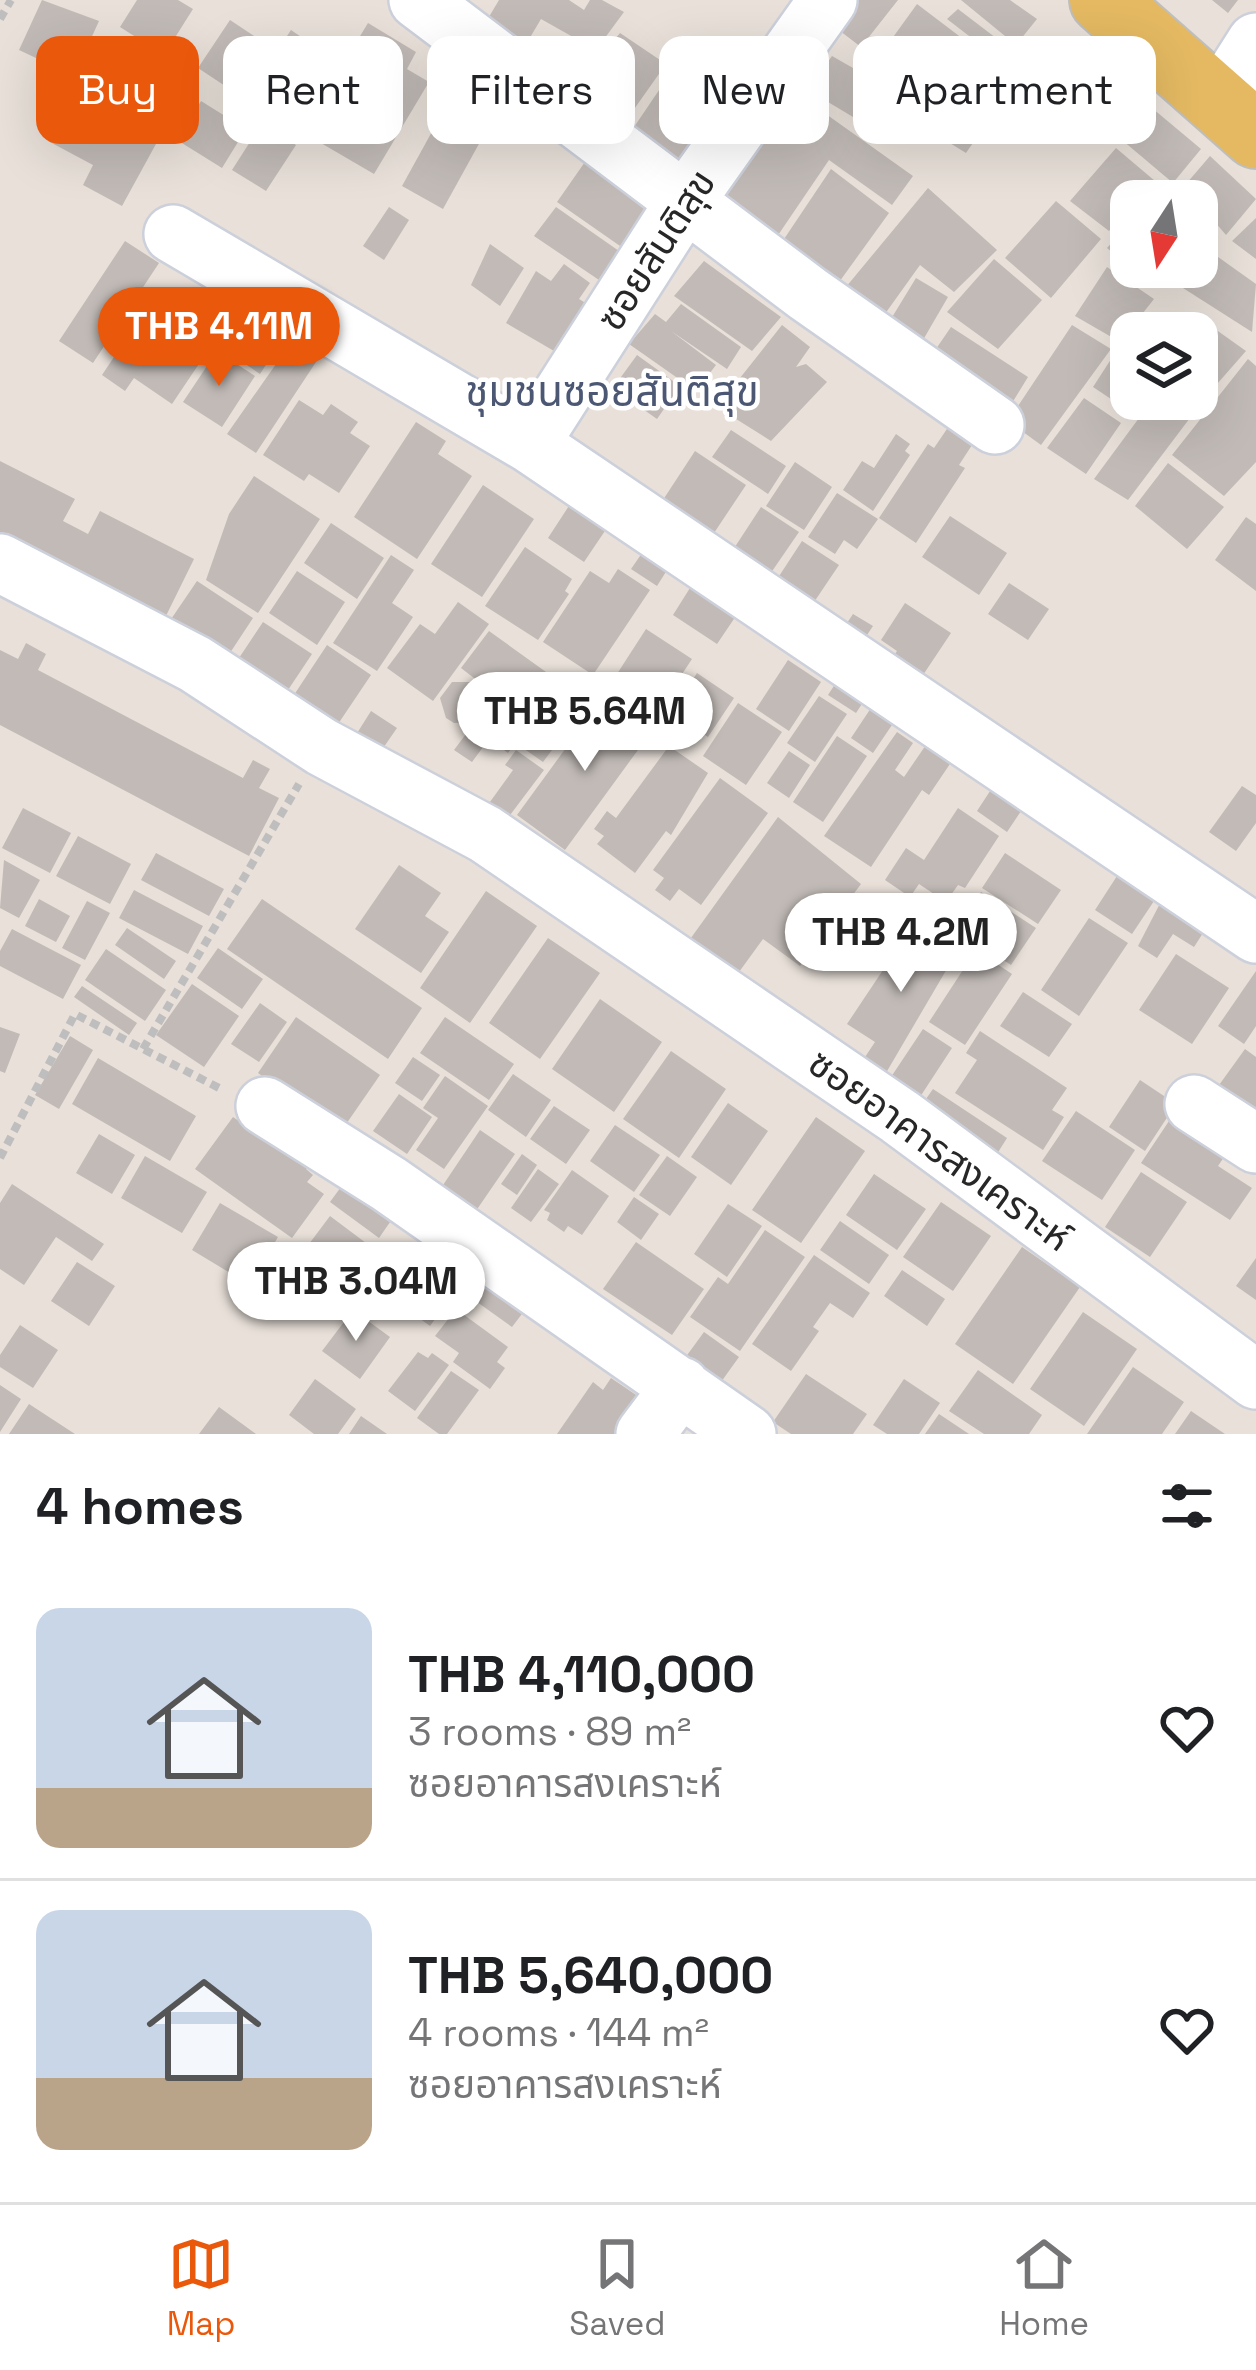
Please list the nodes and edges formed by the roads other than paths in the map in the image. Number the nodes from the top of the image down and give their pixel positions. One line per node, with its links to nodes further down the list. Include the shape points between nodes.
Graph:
1 (418, 0): 6 (street)
2 (828, 0): 6 (street, ซอยสันติสุข)
3 (1103, 0): 5 (main road)
4 (1256, 42): 5 (street)
5 (1237, 118)
6 (685, 203): 8 (street); 9 (street, ซอยสันติสุข)
7 (172, 234): 9 (street)
8 (995, 425)
9 (530, 444): 11 (street)
10 (0, 563): 15 (street, ซอยอาคารสงเคราะห์, via 195,664 322,747 485,834 900,1118)
11 (1256, 934)
12 (1194, 1104): 14 (street)
13 (265, 1106): 16 (street)
14 (1256, 1144)
15 (1256, 1380)
16 (681, 1386): 17 (street); 18 (street)
17 (645, 1434)
18 (747, 1434)

